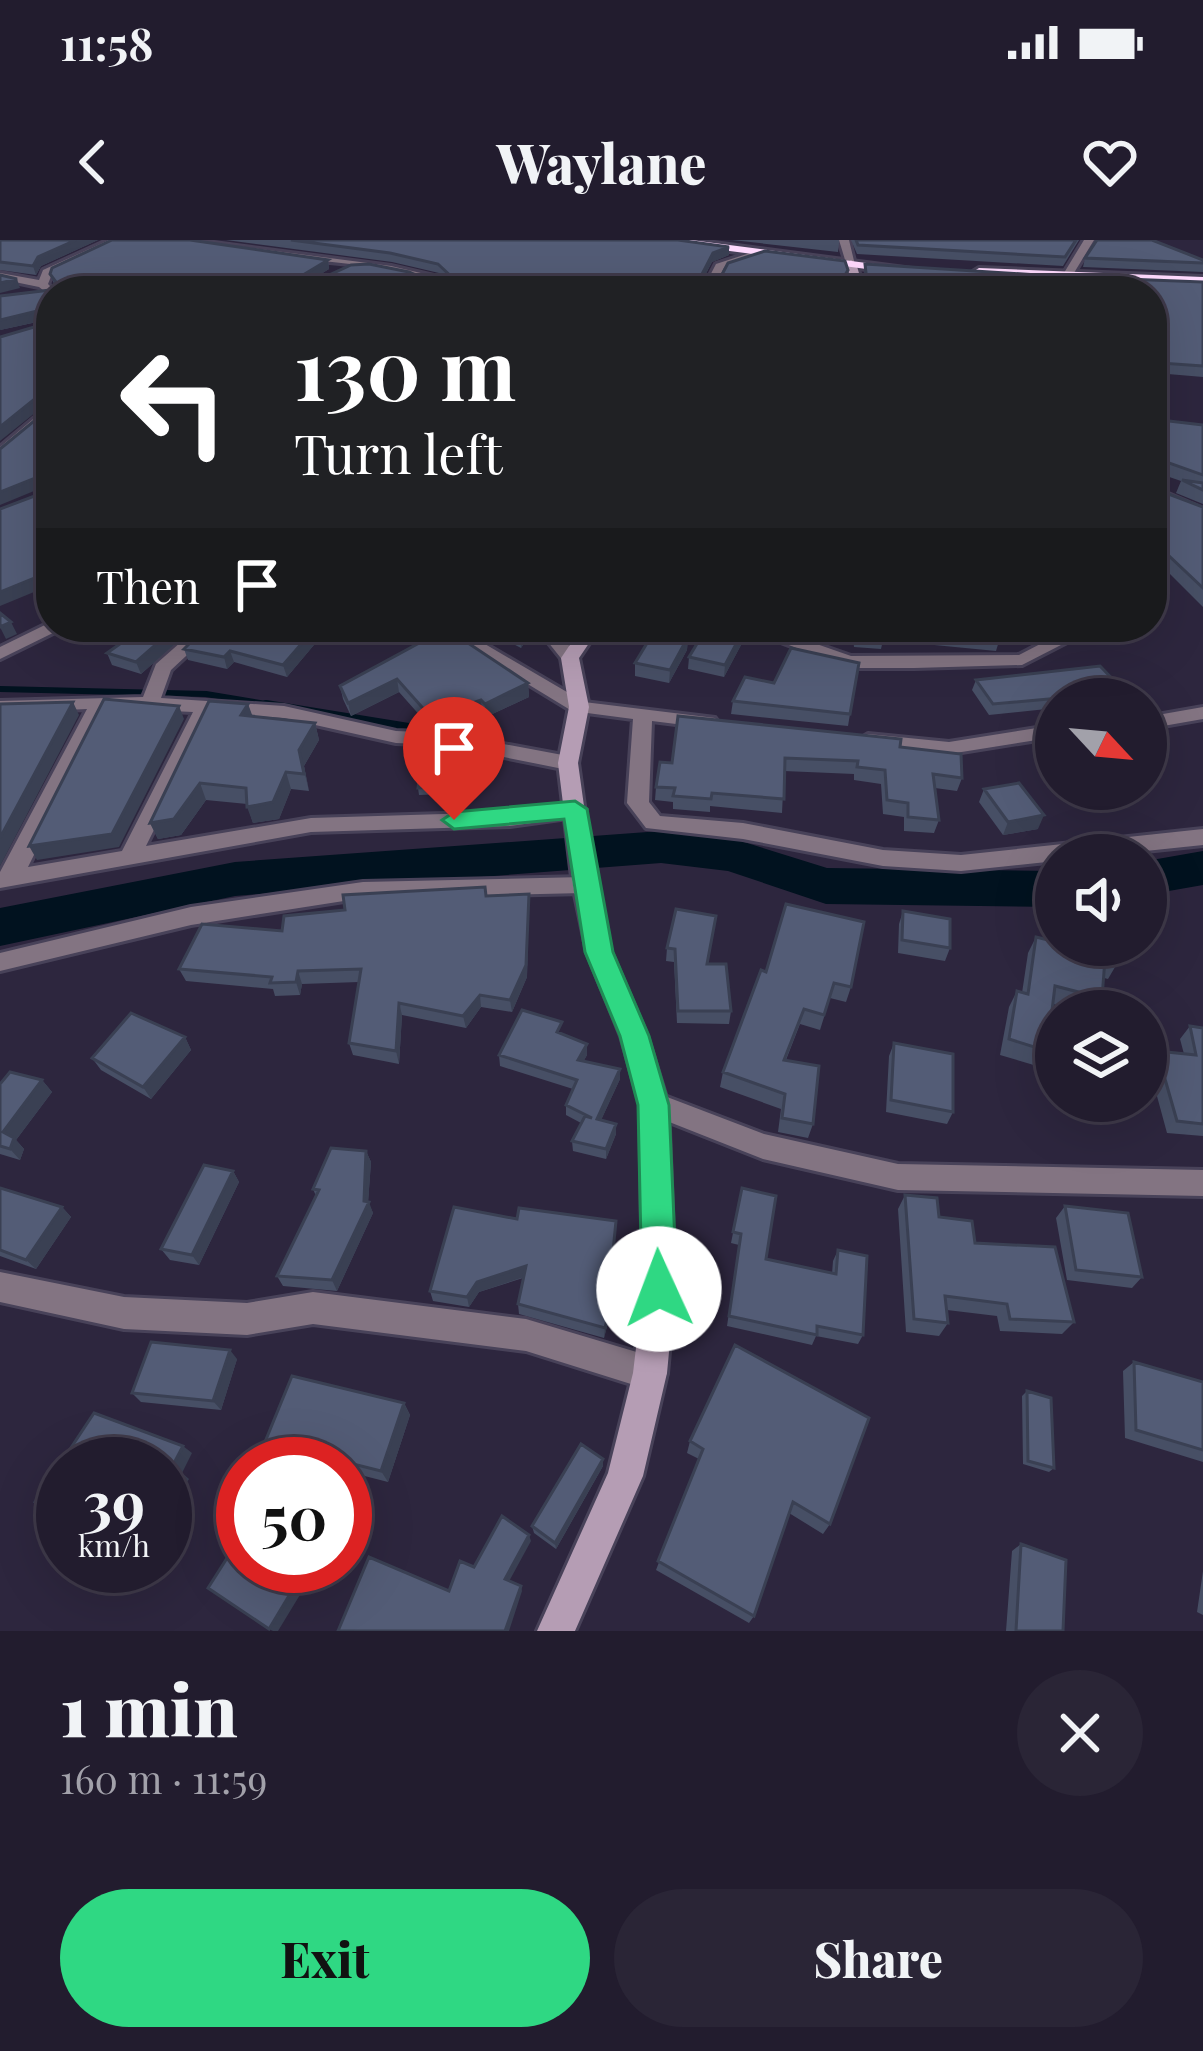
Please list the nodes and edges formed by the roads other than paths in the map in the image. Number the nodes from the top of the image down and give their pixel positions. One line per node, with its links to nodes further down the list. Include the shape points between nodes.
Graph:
1 (117, 240): 13 (street)
2 (169, 240): 8 (street)
3 (653, 240): 6 (highway)
4 (844, 240): 7 (street)
5 (1089, 240): 18 (street)
6 (761, 253): 7 (highway); 15 (street, via 720,266)
7 (851, 263): 9 (highway); 16 (main road)
8 (349, 267): 11 (street); 14 (street)
9 (924, 270)
10 (958, 272): 17 (highway)
11 (330, 275)
12 (0, 276): 21 (street)
13 (46, 276)
14 (420, 276)
15 (715, 276)
16 (855, 276)
17 (995, 276)
18 (1066, 276)
19 (1167, 282): 20 (highway)
20 (1203, 282)
21 (36, 286)
22 (36, 292): 23 (street)
23 (25, 295)
24 (36, 422): 25 (street)
25 (0, 454)
26 (1167, 497): 27 (street)
27 (1203, 515)
28 (36, 635): 35 (street)
29 (192, 642): 38 (street, via 163,668)
30 (468, 642): 41 (street)
31 (557, 642): 36 (street)
32 (581, 642): 36 (main road)
33 (793, 642): 34 (street, via 849,662 914,662 1022,660)
34 (1057, 642)
35 (0, 654)
36 (570, 658): 41 (main road)
37 (100, 702): 38 (street); 40 (street); 52 (street)
38 (150, 702): 39 (street)
39 (206, 705): 48 (street); 51 (street)
40 (0, 707)
41 (579, 707): 43 (street); 48 (main road)
42 (1203, 713): 44 (street)
43 (643, 714): 45 (street); 50 (street, via 638,803 654,823 961,863)
44 (1167, 719)
45 (737, 726)
46 (1035, 734): 47 (street, via 949,748)
47 (855, 738)
48 (568, 763): 49 (main road)
49 (575, 809): 51 (street, via 311,825); 53 (main road)
50 (1203, 837)
51 (130, 856): 52 (street)
52 (6, 879)
53 (584, 880): 54 (street, via 363,890 190,916); 55 (main road, via 599,952)
54 (0, 962)
55 (653, 1105): 56 (street, via 763,1145 898,1177); 58 (main road, via 659,1289)
56 (1203, 1183)
57 (0, 1287): 58 (street, via 124,1313 247,1319 313,1308 526,1335)
58 (650, 1372): 59 (main road, via 625,1476)
59 (556, 1631)

